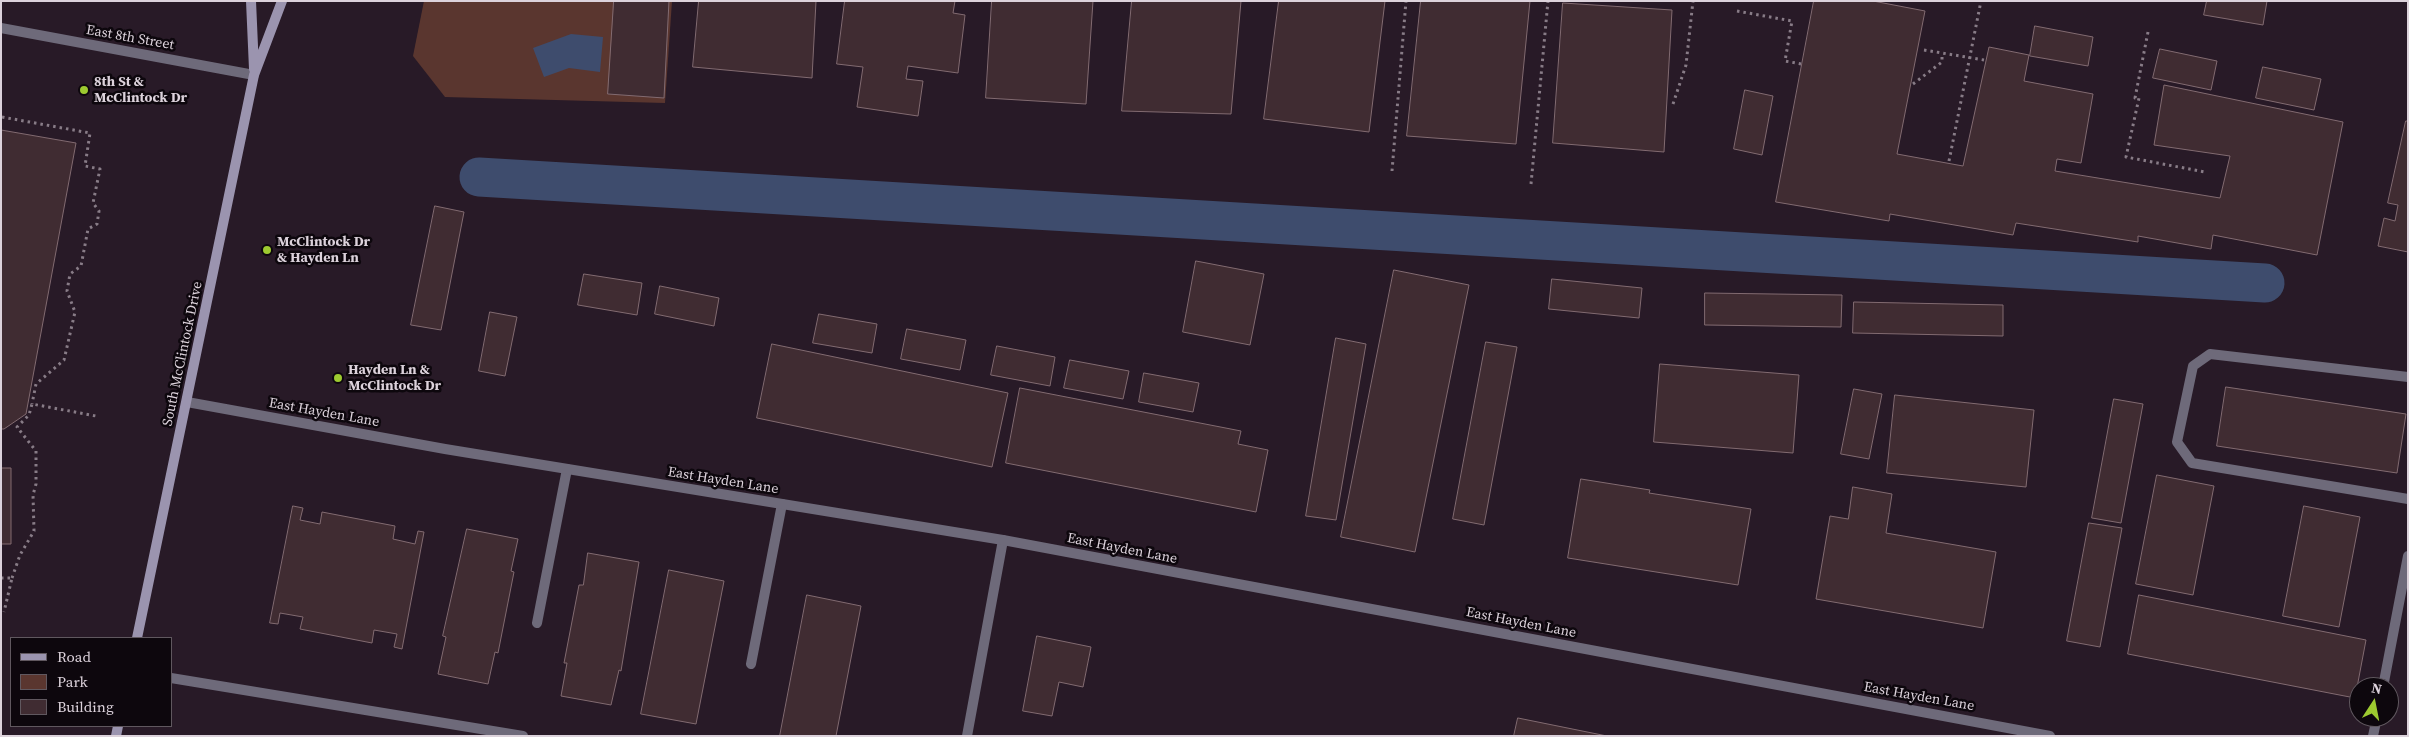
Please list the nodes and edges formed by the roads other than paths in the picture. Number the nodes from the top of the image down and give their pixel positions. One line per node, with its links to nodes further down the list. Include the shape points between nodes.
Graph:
1 (251, 1): 4 (main road, South McClintock Drive)
2 (282, 1): 4 (main road, South McClintock Drive)
3 (1, 28): 4 (street, East 8th Street)
4 (254, 75): 6 (main road, South McClintock Drive)
5 (2408, 377): 8 (street, via 2210,354 2193,366 2177,442 2192,463)
6 (187, 402): 7 (street, East Hayden Lane); 13 (main road, South McClintock Drive)
7 (566, 468): 9 (street, East Hayden Lane); 12 (street)
8 (2408, 499)
9 (782, 504): 10 (street, East Hayden Lane); 14 (street)
10 (1003, 540): 18 (street); 19 (street, East Hayden Lane)
11 (2408, 556): 15 (street)
12 (537, 623)
13 (137, 637)
14 (751, 664)
15 (2384, 677)
16 (172, 678): 17 (street)
17 (523, 736)
18 (967, 736)
19 (2050, 736)

